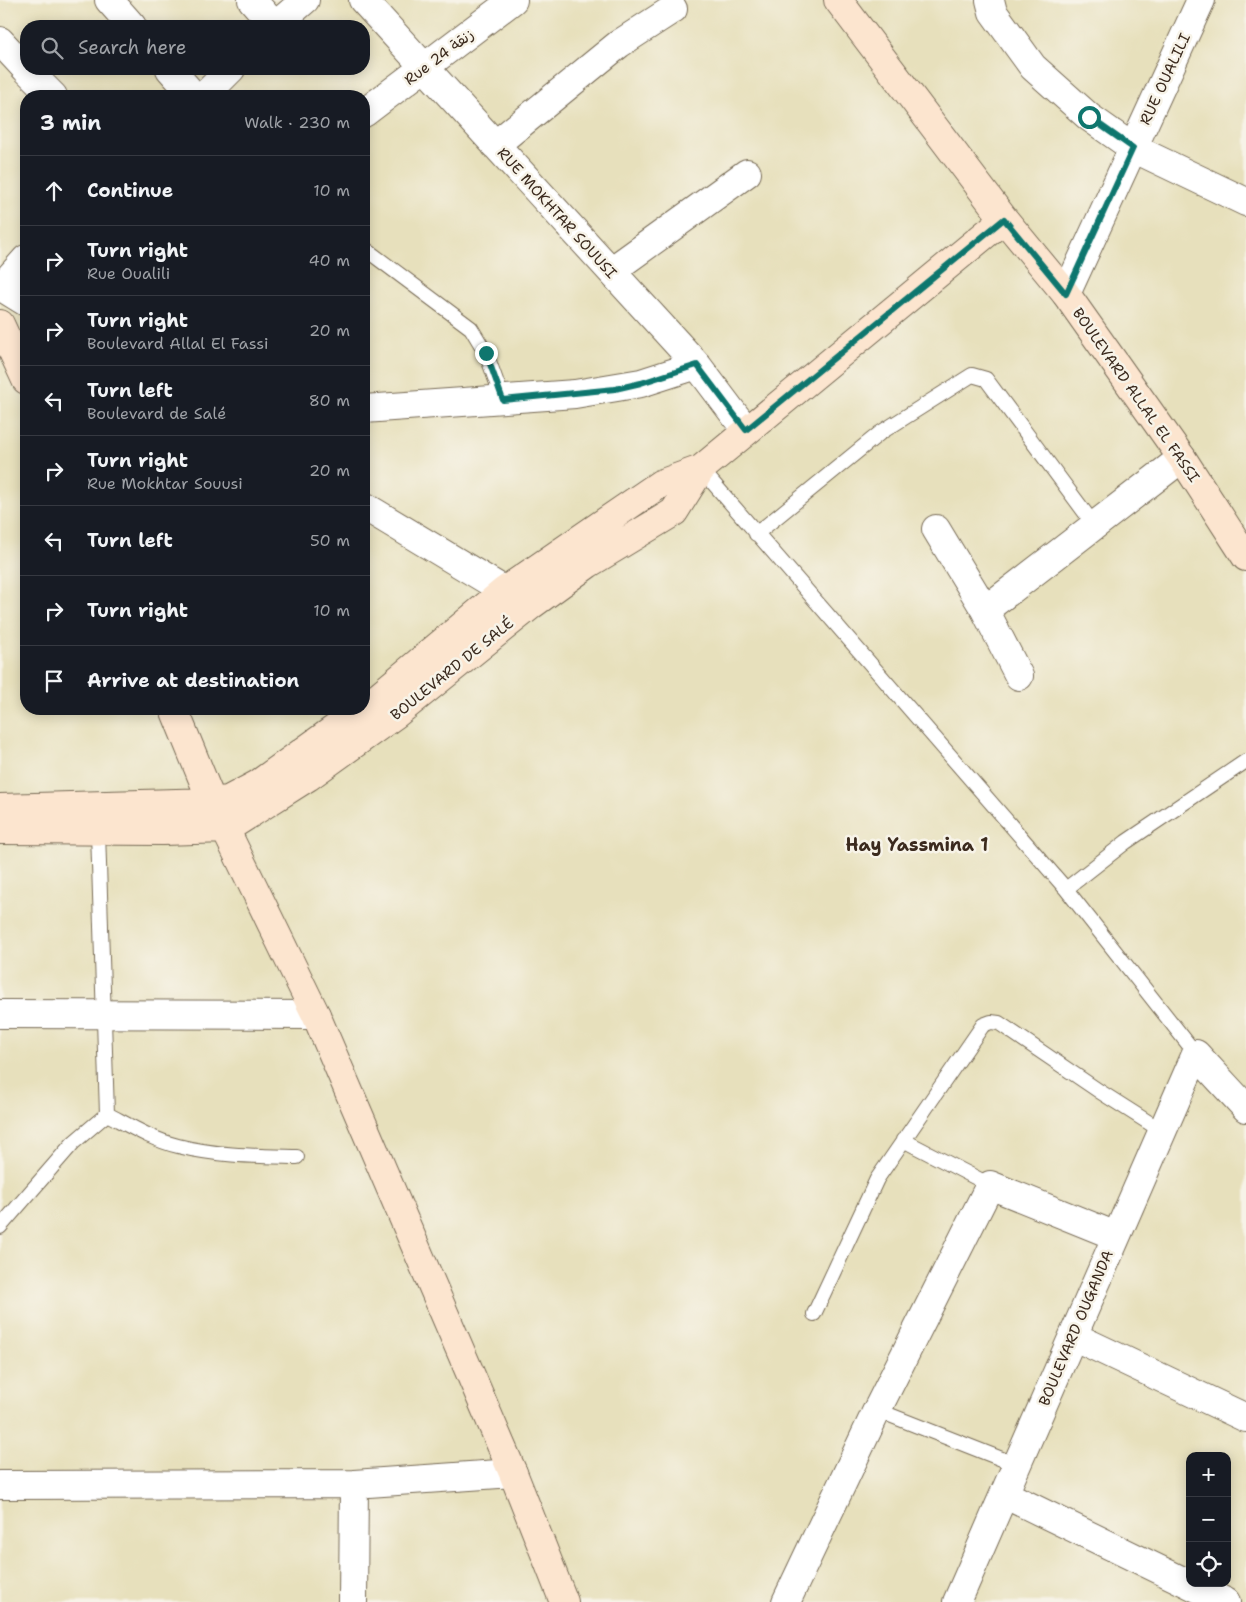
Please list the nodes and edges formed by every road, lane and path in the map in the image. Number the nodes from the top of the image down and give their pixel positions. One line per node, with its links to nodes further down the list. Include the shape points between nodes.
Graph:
1 (109, 0): 10 (street)
2 (252, 0): 11 (street)
3 (305, 0): 12 (street)
4 (364, 0): 15 (street, RUE MOKHTAR SOUUSI)
5 (513, 0): 15 (street, Rue 24 زنقة)
6 (838, 0): 27 (street, BOULEVARD ALLAL EL FASSI)
7 (990, 0): 24 (street, via 993,12 1033,67 1089,117)
8 (1201, 0): 24 (street, RUE OUALILI)
9 (673, 9): 23 (street, via 619,44)
10 (127, 20)
11 (270, 20)
12 (282, 20)
13 (0, 41): 14 (street)
14 (20, 63)
15 (425, 68): 22 (street, Rue 24 زنقة); 23 (street, RUE MOKHTAR SOUUSI)
16 (32, 75): 19 (street)
17 (175, 75): 20 (street)
18 (225, 75): 21 (street)
19 (47, 90)
20 (189, 90)
21 (210, 90)
22 (370, 109)
23 (496, 145): 30 (street, RUE MOKHTAR SOUUSI)
24 (1133, 148): 26 (street); 32 (street, RUE OUALILI)
25 (746, 173): 30 (street)
26 (1246, 202)
27 (1004, 219): 32 (street, BOULEVARD ALLAL EL FASSI); 39 (street, BOULEVARD DE SALÉ)
28 (370, 253): 37 (lane, via 470,328 486,353)
29 (20, 265): 31 (street)
30 (611, 272): 35 (street, RUE MOKHTAR SOUUSI)
31 (0, 287): 33 (street)
32 (1066, 294): 40 (street, BOULEVARD ALLAL EL FASSI)
33 (20, 299)
34 (0, 324): 36 (street)
35 (697, 365): 37 (street, via 615,389); 39 (street, RUE MOKHTAR SOUUSI)
36 (20, 367)
37 (503, 400): 38 (street)
38 (370, 409)
39 (746, 430): 41 (street, BOULEVARD DE SALÉ)
40 (1182, 458): 43 (street); 46 (street, BOULEVARD ALLAL EL FASSI)
41 (701, 469): 45 (lane); 47 (street, BOULEVARD DE SALÉ, via 660,484); 48 (street, BOULEVARD DE SALÉ, via 674,512 588,564)
42 (370, 510): 47 (street)
43 (1095, 526): 45 (lane, via 986,379 972,375 880,433); 49 (street)
44 (936, 529): 49 (street)
45 (756, 534): 60 (lane)
46 (1246, 557)
47 (504, 590): 48 (street); 51 (street, BOULEVARD DE SALÉ)
48 (530, 606): 57 (street, BOULEVARD DE SALÉ, via 396,714 308,777)
49 (985, 610): 50 (street)
50 (1019, 676)
51 (370, 702)
52 (176, 715): 55 (street)
53 (353, 715): 55 (street, BOULEVARD DE SALÉ, via 258,784 228,800)
54 (1246, 761): 60 (lane, via 1126,842)
55 (212, 802): 56 (street, BOULEVARD DE SALÉ); 57 (street)
56 (0, 808)
57 (226, 829): 59 (street); 63 (street)
58 (0, 830): 59 (street)
59 (98, 832): 62 (lane)
60 (1066, 889): 64 (lane)
61 (0, 1014): 62 (street)
62 (103, 1014): 63 (street); 66 (lane)
63 (316, 1015): 78 (street)
64 (1196, 1054): 65 (street); 67 (street, BOULEVARD OUGANDA)
65 (1246, 1108)
66 (107, 1114): 69 (lane, via 177,1146 244,1156); 71 (lane, via 73,1144)
67 (1162, 1131): 68 (lane, via 999,1023 991,1022 977,1030); 72 (street, BOULEVARD OUGANDA)
68 (903, 1140): 70 (lane); 73 (lane, via 877,1179)
69 (298, 1157)
70 (990, 1185): 72 (street); 75 (street)
71 (0, 1228)
72 (1116, 1236): 74 (street, BOULEVARD OUGANDA)
73 (814, 1314)
74 (1073, 1336): 76 (street); 77 (street, BOULEVARD OUGANDA)
75 (876, 1410): 77 (lane); 84 (street)
76 (1246, 1418)
77 (1017, 1465): 81 (street, BOULEVARD OUGANDA)
78 (513, 1473): 79 (street); 83 (street)
79 (354, 1484): 80 (street); 82 (street)
80 (0, 1485)
81 (1004, 1494): 85 (street, BOULEVARD OUGANDA); 86 (street)
82 (353, 1602)
83 (564, 1602)
84 (786, 1602)
85 (957, 1602)
86 (1226, 1602)

